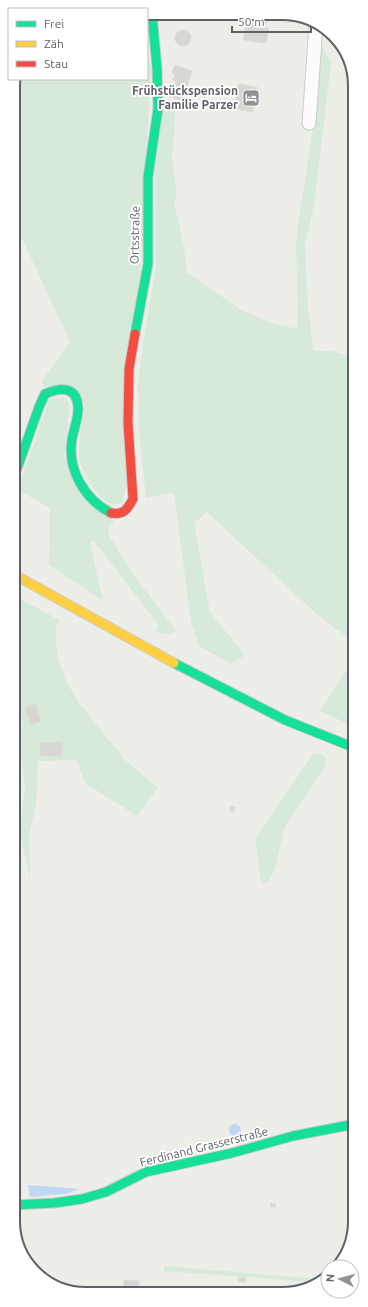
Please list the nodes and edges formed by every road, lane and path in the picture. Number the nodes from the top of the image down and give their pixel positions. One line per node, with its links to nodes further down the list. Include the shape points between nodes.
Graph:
1 (152, 20): 4 (street, Ortsstraße, via 158,108 148,177 148,264 130,369 128,416 133,499 130,507 117,514 106,512 85,492 76,475 72,457 72,439 78,404 73,394 67,390 58,388 45,394)
2 (316, 30): 3 (street)
3 (309, 123)
4 (20, 460)
5 (20, 578): 6 (street, via 193,674 286,720)
6 (348, 745)
7 (348, 1125): 8 (street, Ferdinand Grasserstraße, via 293,1136 232,1153 146,1172 106,1192 82,1199)
8 (20, 1205)

